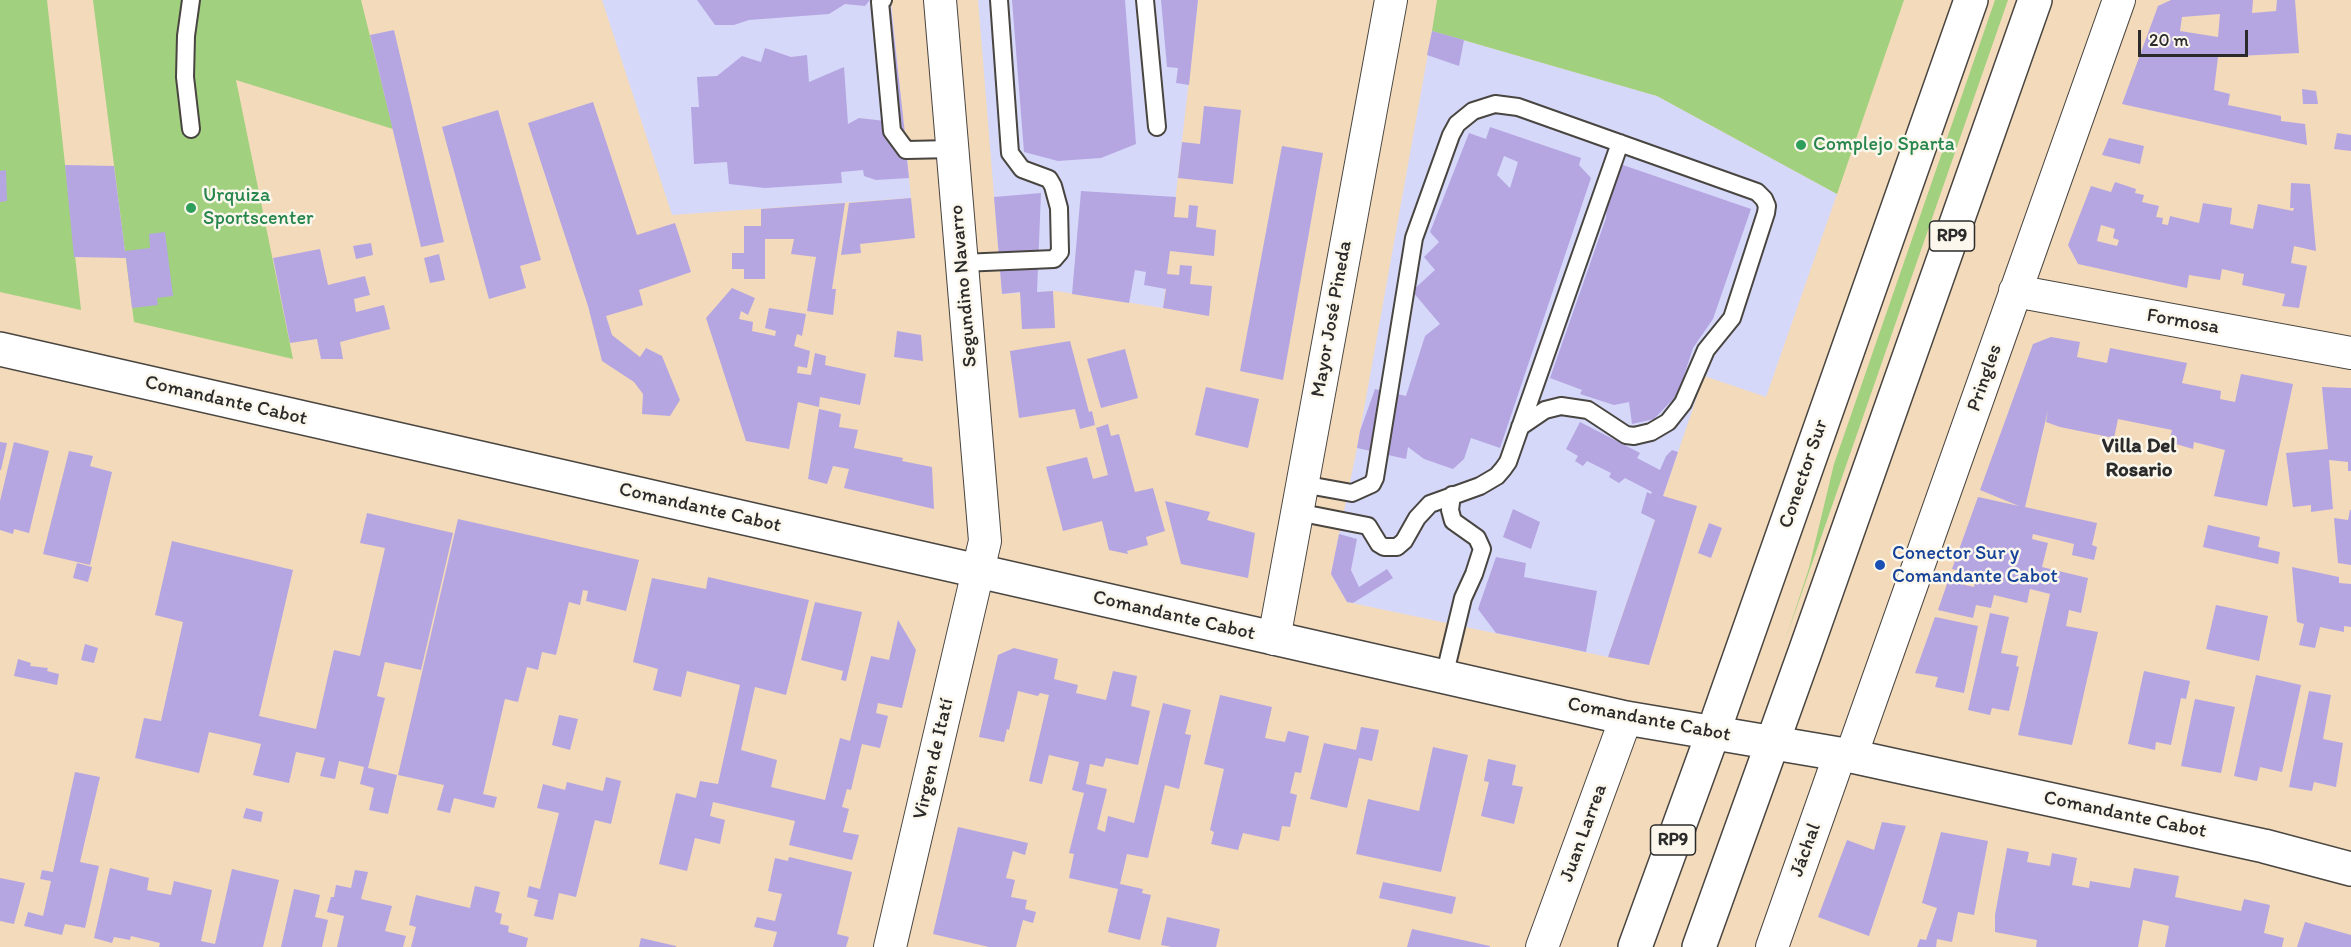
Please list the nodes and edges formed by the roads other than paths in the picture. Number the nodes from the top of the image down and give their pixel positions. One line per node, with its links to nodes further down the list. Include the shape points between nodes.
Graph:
1 (191, 0): 11 (lane, via 185,77)
2 (883, 0): 13 (lane, via 880,2 892,131 906,150)
3 (940, 0): 13 (street, Segundino Navarro)
4 (999, 0): 14 (lane, via 1010,153 1022,169 1049,179 1053,186 1059,208 1060,252 1054,259)
5 (1145, 0): 10 (lane)
6 (1391, 0): 20 (street, Mayor José Pineda)
7 (1971, 0): 25 (main road, Conector Sur / RP9)
8 (2035, 0): 26 (main road, RP9)
9 (2119, 0): 15 (street, Pringles)
10 (1156, 127)
11 (191, 129)
12 (1620, 143): 18 (lane); 18 (lane, via 1757,192 1764,199 1766,213 1732,318 1699,361 1679,410 1651,432 1626,435 1588,410 1568,406 1545,410); 20 (lane, via 1509,105 1485,106 1457,124 1414,238 1376,478 1352,494)
13 (953, 148): 14 (street, Segundino Navarro)
14 (962, 263): 21 (street, Segundino Navarro, via 986,541)
15 (2015, 291): 17 (street, Formosa); 27 (street, Pringles)
16 (0, 349): 21 (main road, Comandante Cabot)
17 (2351, 353)
18 (1520, 427): 19 (lane, via 1508,462 1497,476)
19 (1452, 495): 20 (lane, via 1430,504 1404,541 1391,548 1379,544 1368,526); 23 (lane, via 1450,510 1454,521 1477,538 1482,549 1463,598)
20 (1300, 498): 22 (street, Mayor José Pineda)
21 (978, 571): 22 (main road, Comandante Cabot); 29 (street, Virgen de Itatí)
22 (1274, 639): 23 (main road, Comandante Cabot)
23 (1444, 677): 24 (main road, Comandante Cabot)
24 (1626, 718): 25 (main road, Comandante Cabot); 30 (street, Juan Larrea)
25 (1713, 733): 26 (main road, Comandante Cabot); 31 (main road, Conector Sur / RP9)
26 (1773, 742): 27 (main road, Comandante Cabot); 32 (main road, RP9)
27 (1846, 755): 28 (main road, Comandante Cabot); 33 (street, Jáchal)
28 (2351, 868)
29 (890, 947)
30 (1542, 947)
31 (1635, 947)
32 (1699, 947)
33 (1772, 947)

